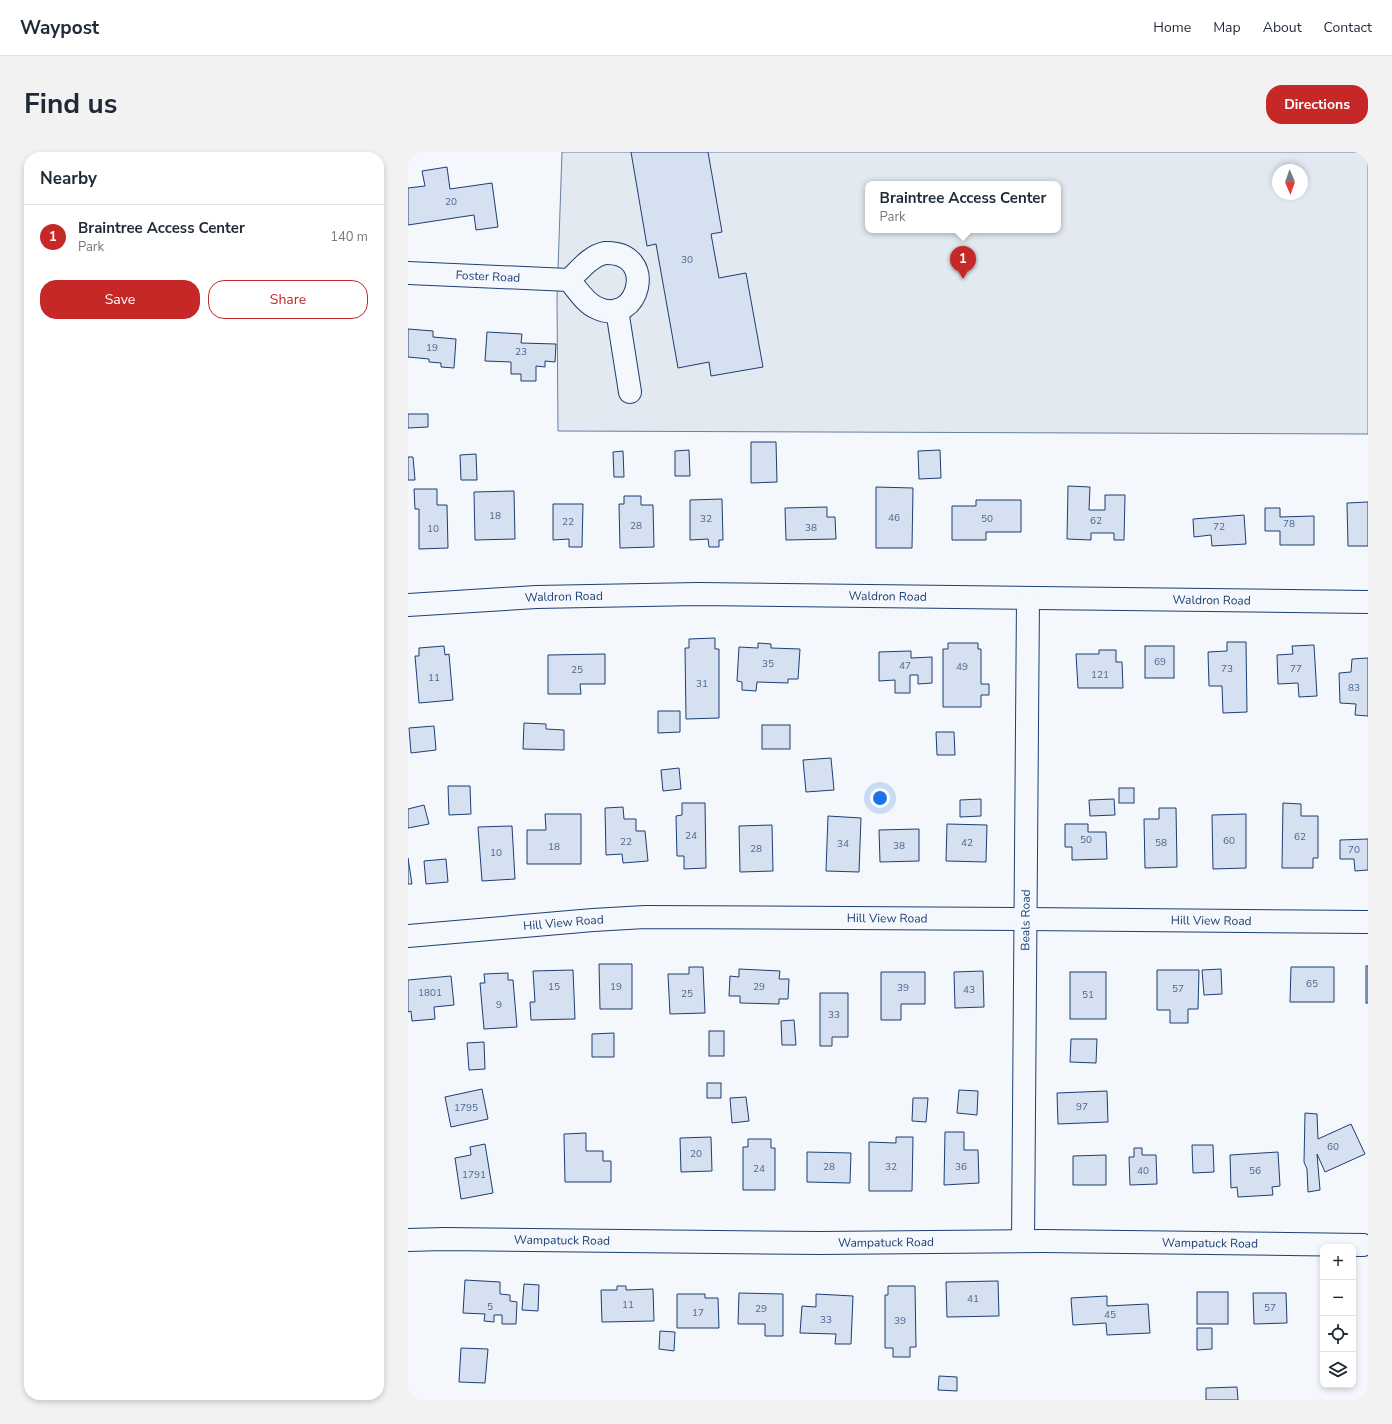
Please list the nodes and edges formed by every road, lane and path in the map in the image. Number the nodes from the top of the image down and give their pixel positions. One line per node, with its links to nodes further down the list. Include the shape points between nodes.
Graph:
1 (408, 273): 2 (street, Foster Road)
2 (569, 280): 3 (street, via 592,306 602,310); 3 (street, via 600,254 615,253 623,256 631,262 636,271 638,287 634,298)
3 (617, 310): 4 (street)
4 (630, 392)
5 (1028, 598): 6 (street, Waldron Road); 7 (street, Waldron Road, via 698,594 543,597); 8 (street, Beals Road)
6 (1368, 602)
7 (408, 605)
8 (1026, 918): 9 (street, Hill View Road); 10 (street, Hill View Road, via 645,917); 12 (street, Beals Road)
9 (1368, 922)
10 (408, 936)
11 (408, 1240): 12 (street, Wampatuck Road, via 833,1244)
12 (1022, 1242): 13 (street, Wampatuck Road)
13 (1363, 1245)

